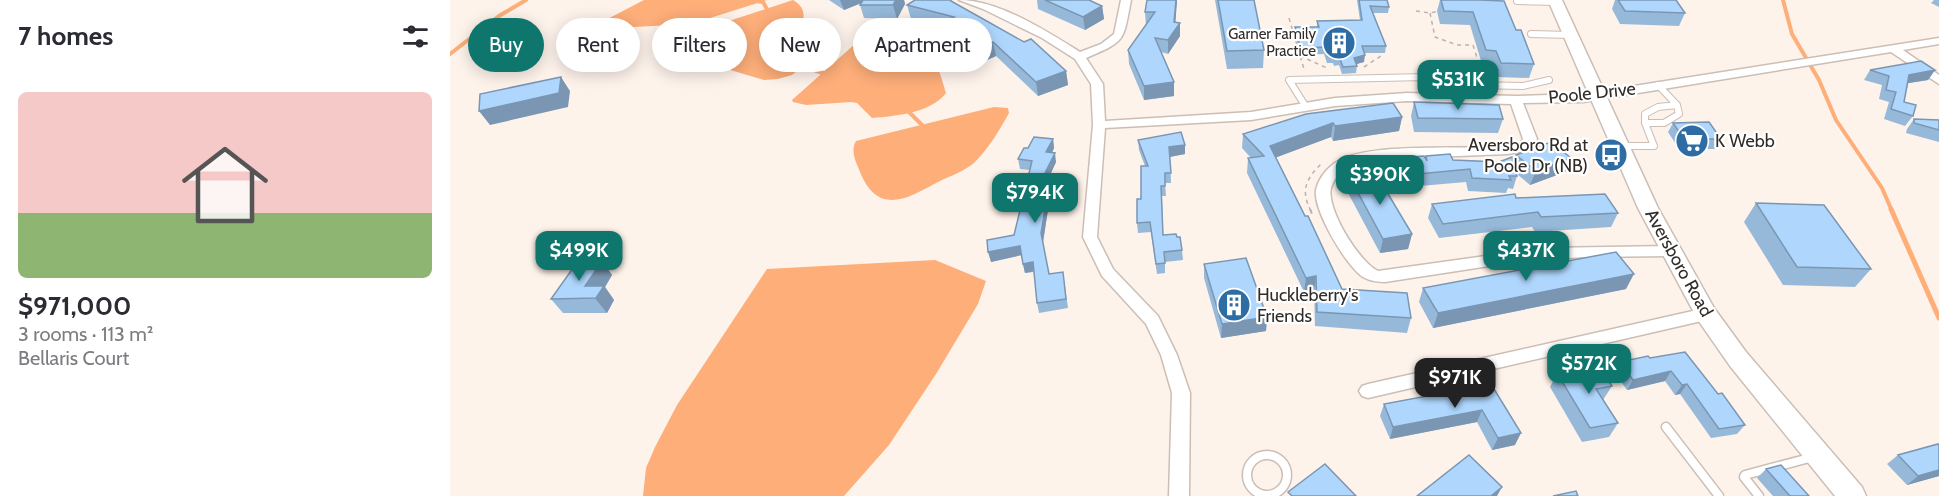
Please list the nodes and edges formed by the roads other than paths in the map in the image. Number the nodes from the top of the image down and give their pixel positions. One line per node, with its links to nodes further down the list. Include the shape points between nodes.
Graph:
1 (964, 0): 5 (street)
2 (1126, 0): 10 (street, via 1119,35)
3 (1517, 1): 4 (lane)
4 (1555, 1): 7 (street, Aversboro Road)
5 (991, 4): 10 (street)
6 (1531, 34): 7 (lane)
7 (1571, 35): 15 (street, Aversboro Road)
8 (1939, 41): 9 (street, Poole Drive)
9 (1894, 49): 12 (street); 13 (street, Poole Drive)
10 (1079, 57): 20 (street, via 1097,84)
11 (1550, 80): 14 (lane)
12 (1939, 80)
13 (1658, 86): 15 (street, Poole Drive); 17 (lane)
14 (1471, 91): 16 (street, Poole Drive); 18 (street, Poole Drive); 18 (lane, via 1425,77 1289,80)
15 (1598, 95): 16 (street, Poole Drive); 21 (street, Aversboro Road)
16 (1516, 100): 22 (street, via 1530,139 1524,147 1492,153 1422,151 1358,157 1339,166 1326,179 1322,195 1325,204 1359,267 1373,276 1392,277 1502,258 1609,249)
17 (1677, 105): 19 (lane, via 1658,107 1645,114); 19 (lane, via 1679,114 1664,123)
18 (1306, 107): 20 (street, Poole Drive, via 1251,116)
19 (1645, 123): 21 (lane, via 1654,146)
20 (1100, 125): 28 (street, via 1090,237 1107,273 1152,320 1169,355 1181,393)
21 (1622, 146): 22 (street, Aversboro Road)
22 (1670, 251): 23 (street, Aversboro Road)
23 (1706, 315): 24 (street); 26 (street, Aversboro Road)
24 (1368, 391)
25 (1666, 427): 29 (lane)
26 (1818, 456): 30 (lane, via 1780,470 1745,475); 31 (street, Aversboro Road)
27 (1260, 495): 27 (lane, via 1276,493 1286,484 1284,465 1272,457 1253,460 1246,469 1250,487)
28 (1179, 496)
29 (1719, 496)
30 (1759, 496)
31 (1852, 496)

